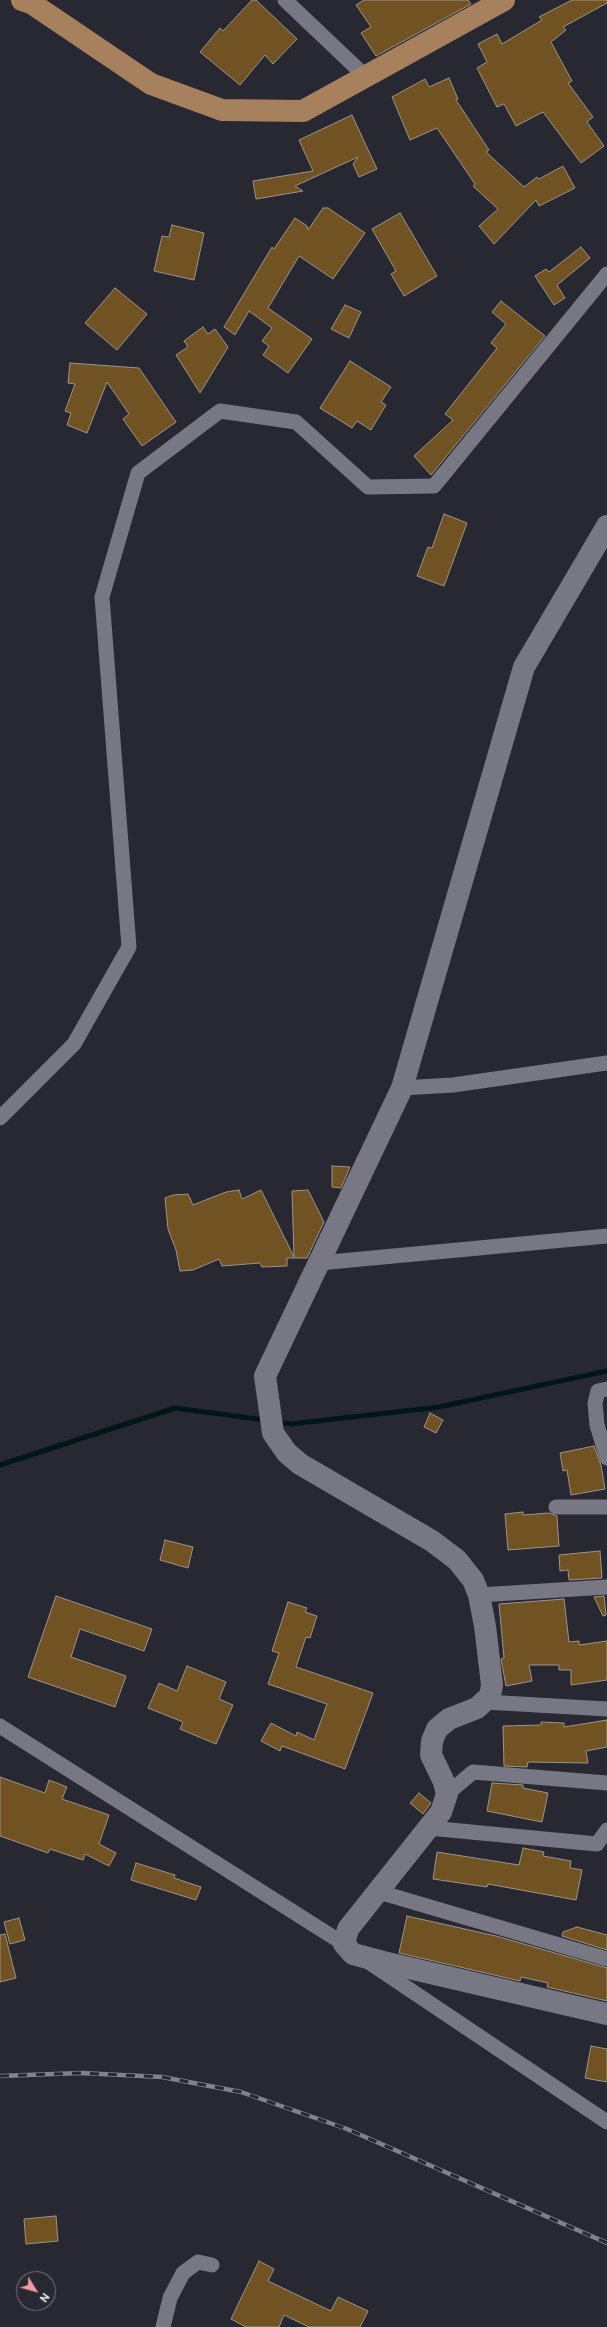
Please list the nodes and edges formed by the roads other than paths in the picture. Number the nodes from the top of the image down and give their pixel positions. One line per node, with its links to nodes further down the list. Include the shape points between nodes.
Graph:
1 (22, 0): 4 (main road, via 31,2 151,84 222,110 303,111)
2 (285, 0): 4 (street)
3 (504, 0): 4 (main road)
4 (365, 76)
5 (607, 274): 9 (street, via 434,486 368,486 296,422 220,411 138,473 102,597 129,947 74,1044)
6 (607, 526): 8 (main road, via 524,667)
7 (607, 1063): 8 (street, via 453,1085)
8 (402, 1088): 11 (main road)
9 (0, 1118)
10 (607, 1236): 11 (street)
11 (319, 1263): 17 (main road, via 265,1376 273,1433 287,1453 300,1464 432,1541 457,1560 473,1580)
12 (607, 1388): 13 (street, via 598,1391 595,1403)
13 (607, 1458)
14 (556, 1507): 15 (street)
15 (607, 1507)
16 (607, 1587): 17 (street)
17 (479, 1595): 18 (main road, via 492,1685)
18 (486, 1702): 19 (street); 22 (main road, via 449,1719 437,1729 432,1741 431,1755)
19 (607, 1709)
20 (0, 1726): 26 (street)
21 (607, 1783): 22 (street, via 473,1772)
22 (447, 1794): 23 (main road, via 441,1812)
23 (429, 1828): 24 (street, via 597,1844); 25 (main road)
24 (607, 1830)
25 (379, 1892): 26 (main road, via 348,1929); 27 (street)
26 (352, 1950): 28 (main road); 29 (street)
27 (607, 1959)
28 (607, 2014)
29 (607, 2122)
30 (212, 2265): 31 (street, via 198,2262 183,2273 170,2298)
31 (163, 2327)

